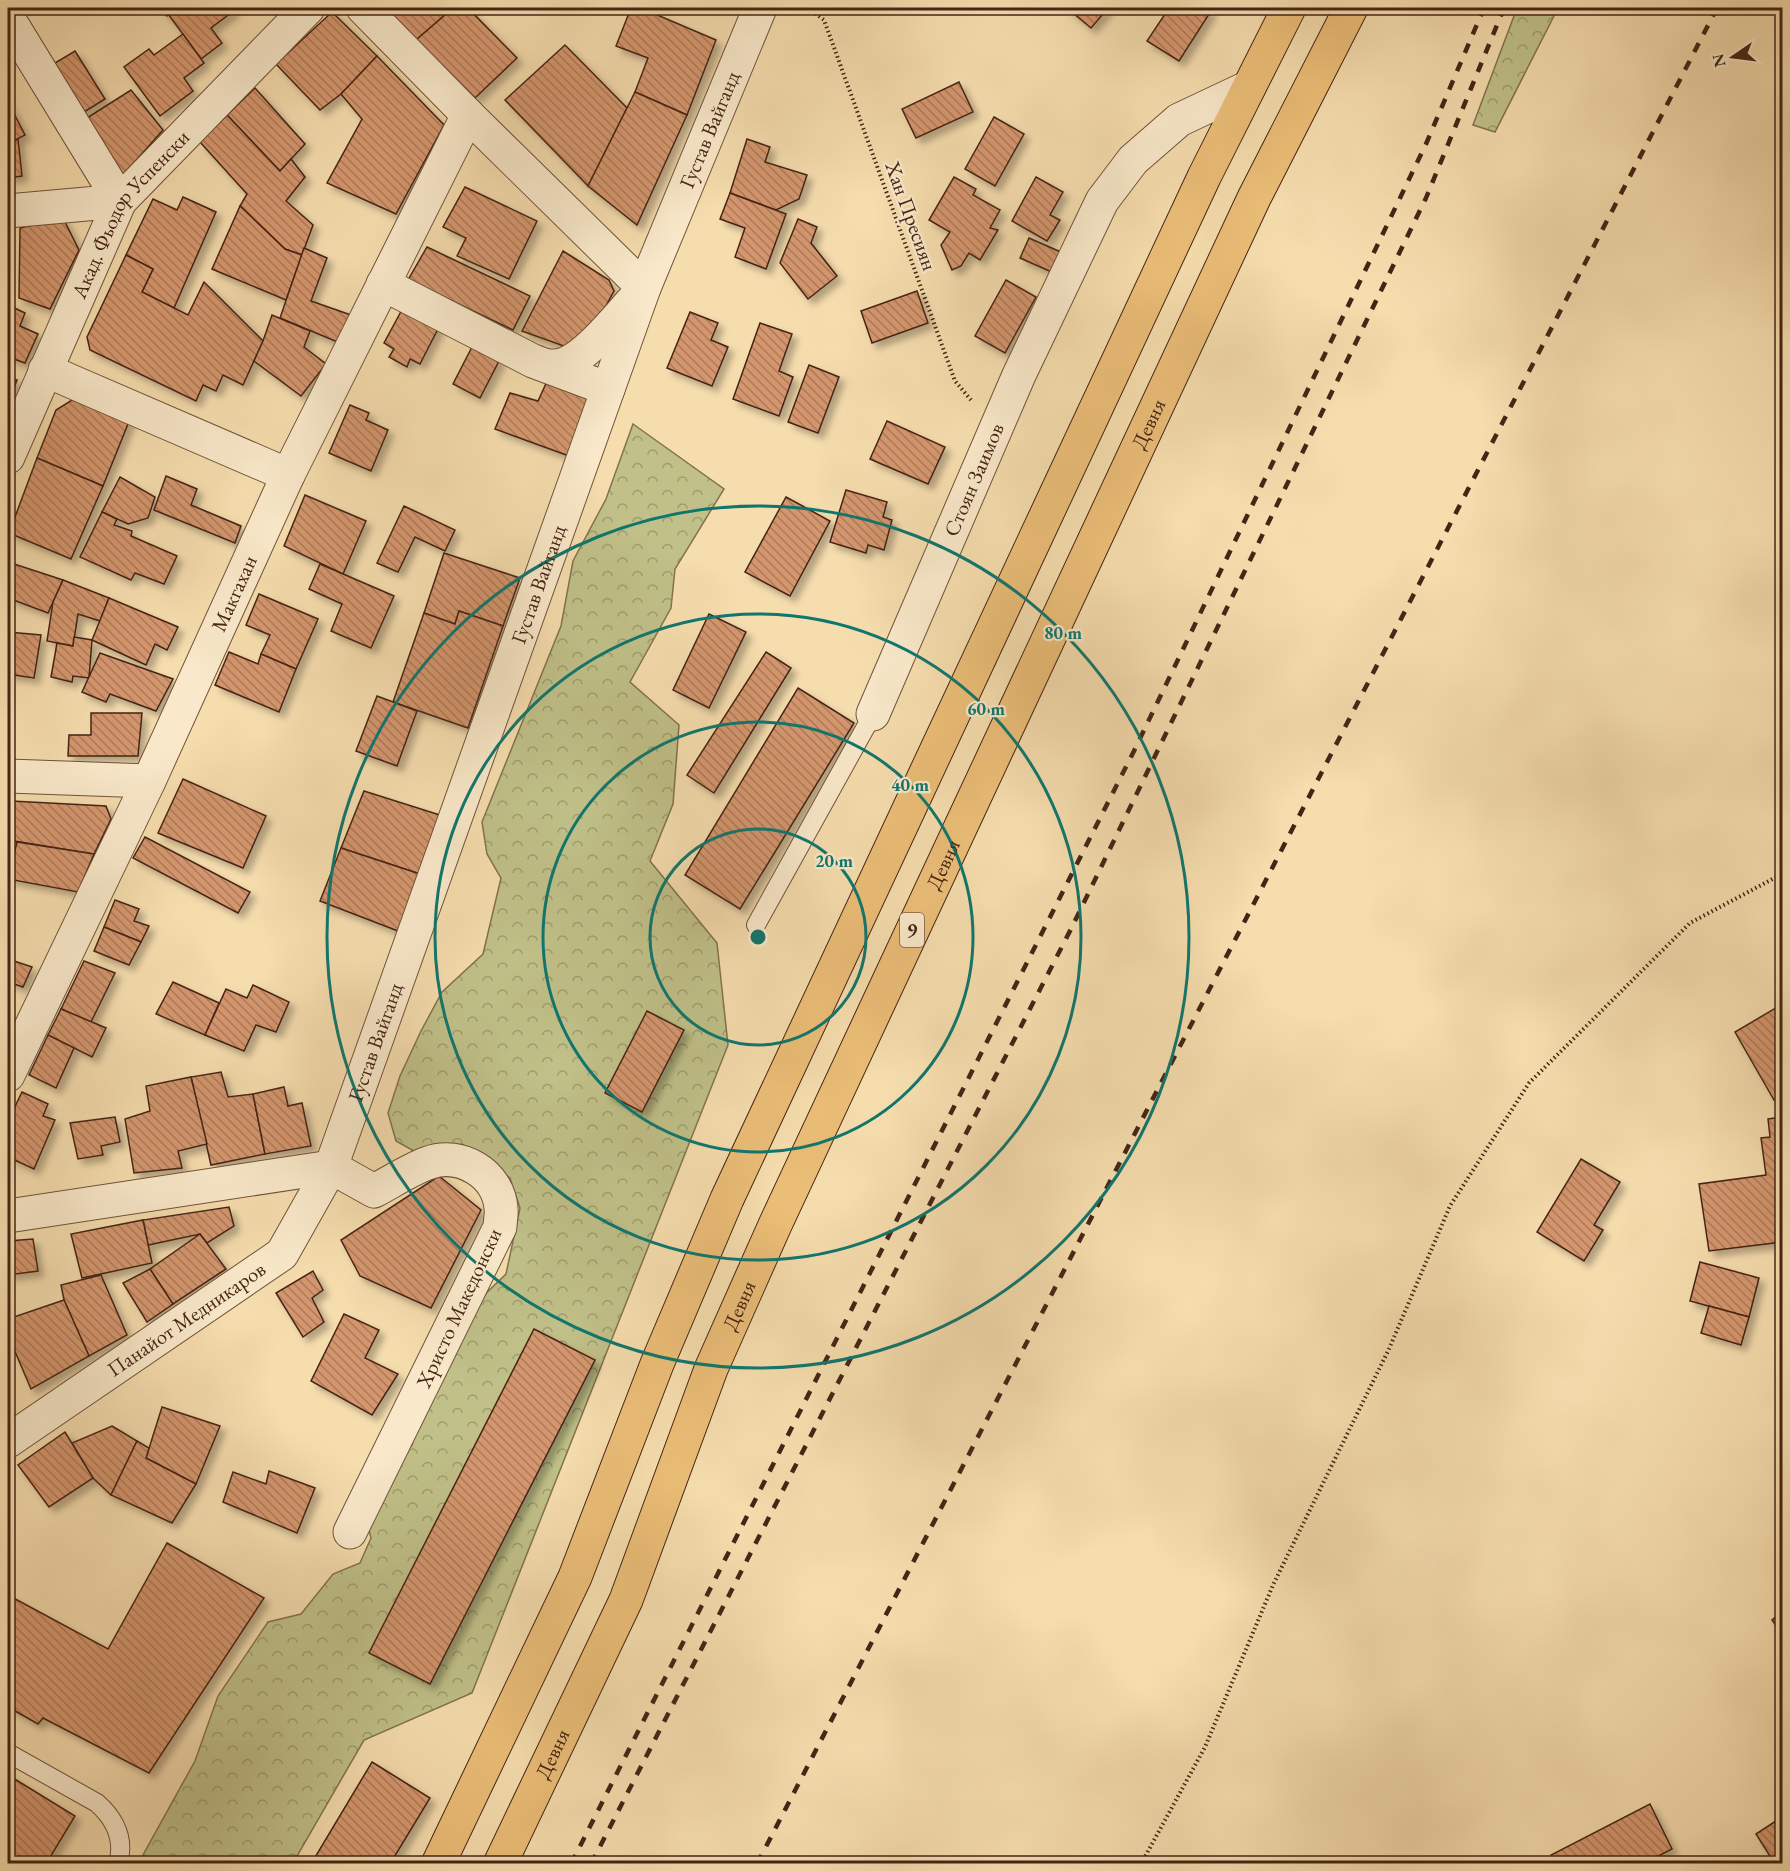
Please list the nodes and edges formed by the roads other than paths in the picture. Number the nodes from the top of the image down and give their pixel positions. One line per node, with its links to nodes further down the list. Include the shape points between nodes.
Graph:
1 (308, 8): 9 (street, Акад. Фьодор Успенски)
2 (363, 8): 8 (street)
3 (760, 8): 12 (street, Густав Вайганд)
4 (1289, 8): 7 (highway)
5 (1351, 8): 30 (highway, Девня / 9, via 1254,198 775,1225 711,1369 626,1600)
6 (8, 18): 9 (street)
7 (1249, 87): 18 (street, Стоян Заимов, via 1179,120 1133,160 1102,201 1019,375); 29 (highway, via 727,1199 657,1364 575,1577)
8 (468, 115): 11 (street, Макгахан); 12 (street)
9 (120, 201): 10 (street); 14 (street, Акад. Фьодор Успенски)
10 (8, 211)
11 (383, 284): 13 (street); 17 (street, Макгахан)
12 (644, 288): 13 (street, via 577,358); 15 (street, Густав Вайганд)
13 (547, 366): 15 (street)
14 (45, 370): 16 (street, Акад. Фьодор Успенски); 17 (street)
15 (608, 388): 23 (street, Густав Вайганд)
16 (8, 457)
17 (288, 475): 20 (street, Макгахан)
18 (873, 714): 21 (lane, Стоян Заимов)
19 (8, 776): 20 (street)
20 (149, 781): 22 (street, Макгахан)
21 (756, 926)
22 (8, 1076)
23 (331, 1167): 24 (street); 25 (street, Панайот Медникаров, via 282,1254); 26 (street, Христо Македонски, via 374,1191 428,1163 460,1161 476,1167 488,1178 501,1209 500,1227 493,1244)
24 (8, 1216)
25 (8, 1441)
26 (350, 1532)
27 (8, 1754): 28 (lane, via 108,1812 121,1842)
28 (118, 1863)
29 (438, 1863)
30 (500, 1863)

